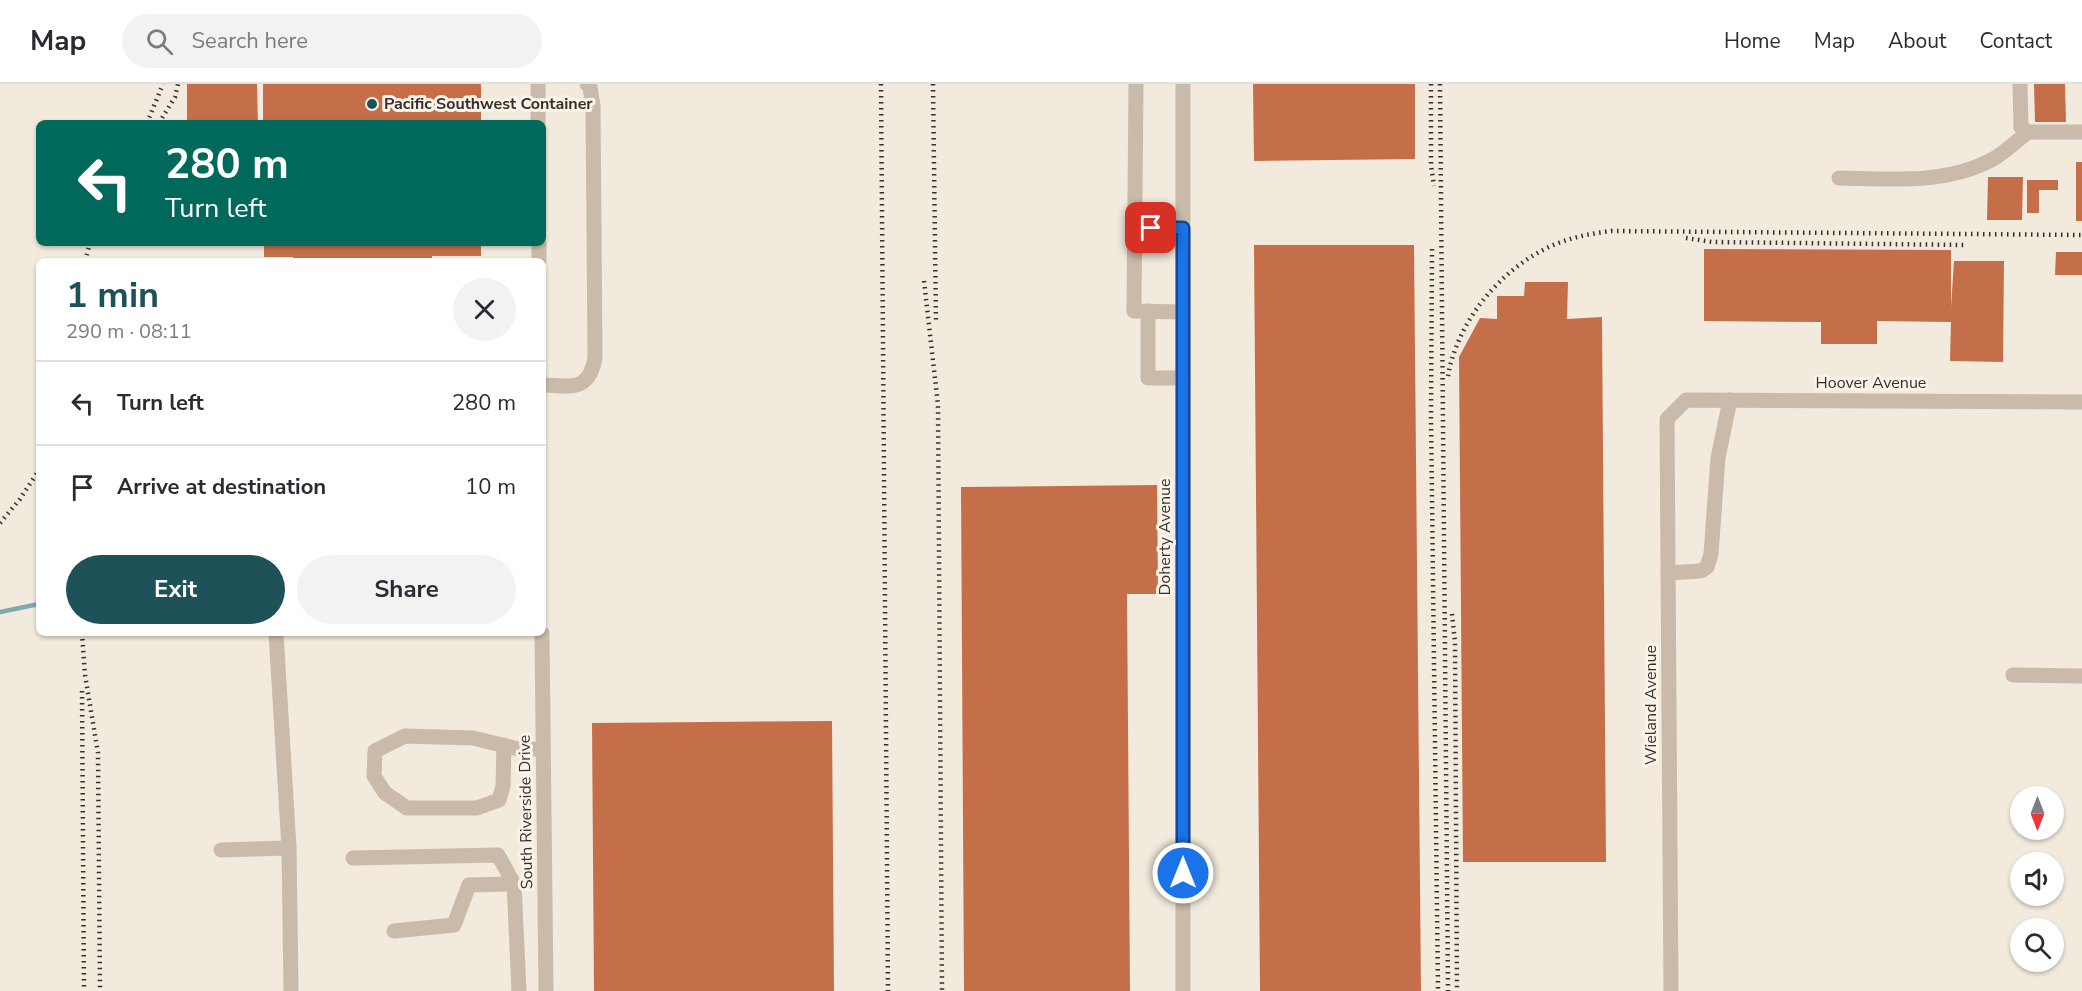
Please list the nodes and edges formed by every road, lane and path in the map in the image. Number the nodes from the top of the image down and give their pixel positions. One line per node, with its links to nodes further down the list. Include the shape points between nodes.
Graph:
1 (538, 84): 6 (street)
2 (587, 84): 15 (street, via 593,106 596,358 588,379 576,387)
3 (1136, 84): 10 (street)
4 (1183, 84): 11 (street, Doherty Avenue)
5 (2020, 84): 7 (street, via 2021,127)
6 (538, 120)
7 (2028, 132): 8 (street); 9 (street, via 1996,157 1969,170 1926,179)
8 (2082, 132)
9 (1839, 178)
10 (1135, 228): 11 (street); 12 (street, via 1134,311)
11 (1183, 228): 13 (street, Doherty Avenue)
12 (1148, 311): 13 (street); 14 (street, via 1148,378)
13 (1183, 312): 14 (street, Doherty Avenue)
14 (1183, 378): 34 (street, Doherty Avenue)
15 (546, 385)
16 (1730, 400): 17 (street, Hoover Avenue); 18 (street, Hoover Avenue, via 1686,400); 19 (street, via 1718,458 1712,554 1701,571)
17 (2082, 402)
18 (1667, 419): 19 (street, Wieland Avenue)
19 (1668, 573): 35 (street, Wieland Avenue)
20 (276, 636): 26 (street)
21 (542, 636): 25 (street, South Riverside Drive)
22 (2013, 675): 23 (street)
23 (2082, 676)
24 (504, 745): 24 (street, via 473,738 405,736 375,751 374,776 385,792 407,808 477,808 499,800); 25 (street)
25 (543, 749): 33 (street, South Riverside Drive)
26 (289, 849): 27 (street); 31 (street)
27 (221, 850)
28 (353, 858): 29 (street, via 498,855)
29 (514, 884): 30 (street, via 469,885 454,925); 32 (street)
30 (394, 931)
31 (291, 991)
32 (519, 991)
33 (546, 991)
34 (1183, 991)
35 (1671, 991)

